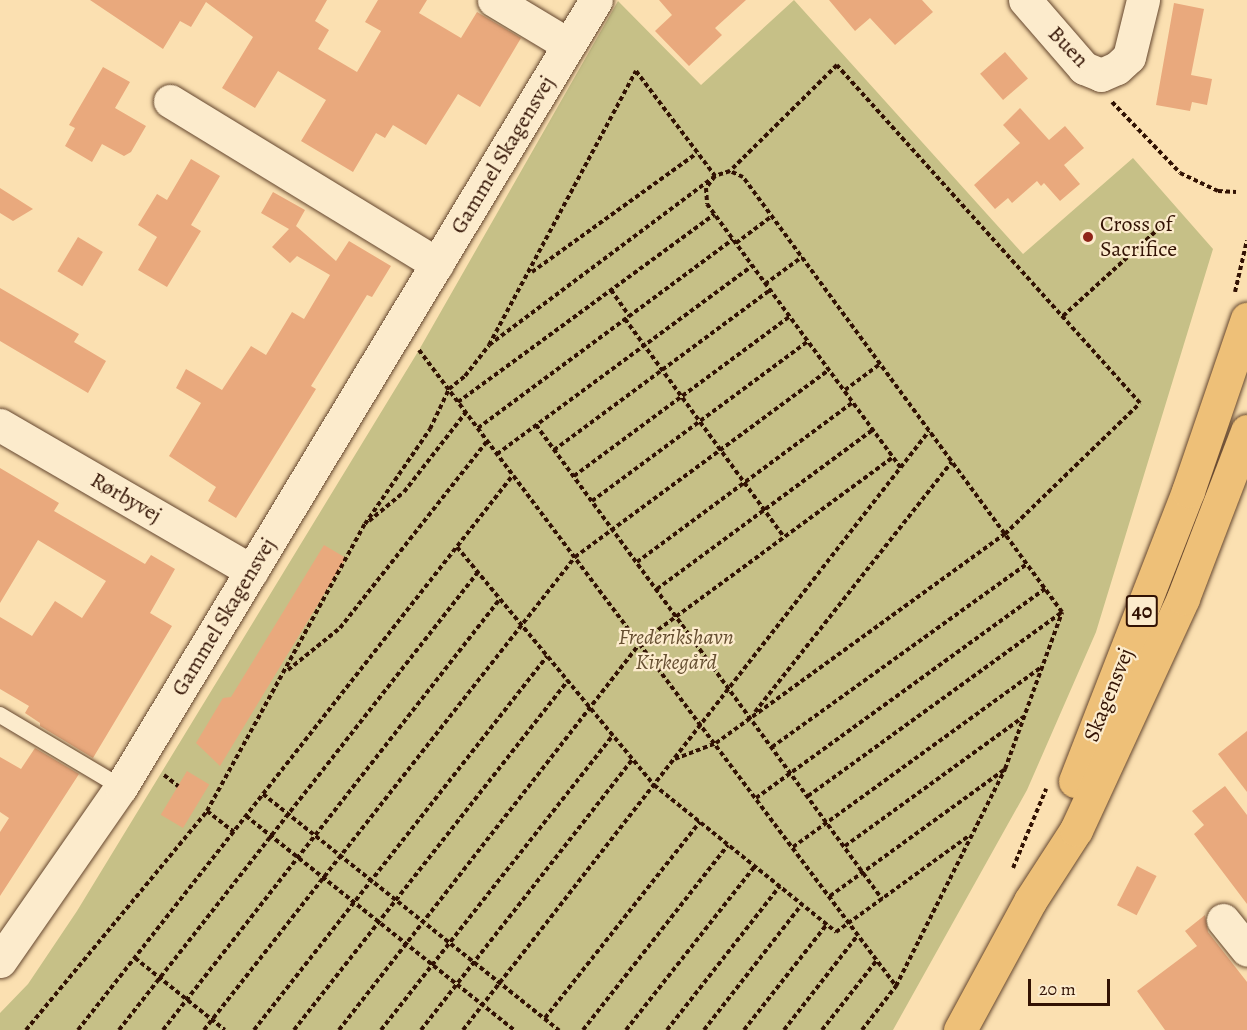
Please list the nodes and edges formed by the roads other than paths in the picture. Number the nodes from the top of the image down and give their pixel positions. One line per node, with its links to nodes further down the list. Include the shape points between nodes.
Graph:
1 (494, 0): 5 (street)
2 (596, 0): 5 (street, Gammel Skagensvej)
3 (1025, 0): 4 (street, Buen, via 1084,68 1101,75 1117,69 1128,57)
4 (1143, 0)
5 (569, 45): 7 (street, Gammel Skagensvej)
6 (170, 101): 7 (street)
7 (437, 264): 11 (street, Gammel Skagensvej)
8 (1247, 319): 14 (main road, Skagensvej / 40, via 1188,491)
9 (0, 425): 11 (street, Rørbyvej)
10 (1247, 431): 14 (main road, Skagensvej / 40, via 1183,598 1076,830)
11 (252, 571): 13 (street, Gammel Skagensvej)
12 (0, 715): 13 (lane)
13 (121, 787): 17 (street, Gammel Skagensvej)
14 (1030, 901): 18 (main road, Skagensvej / 40)
15 (1223, 920): 16 (street)
16 (1247, 950)
17 (0, 961)
18 (960, 1030)

